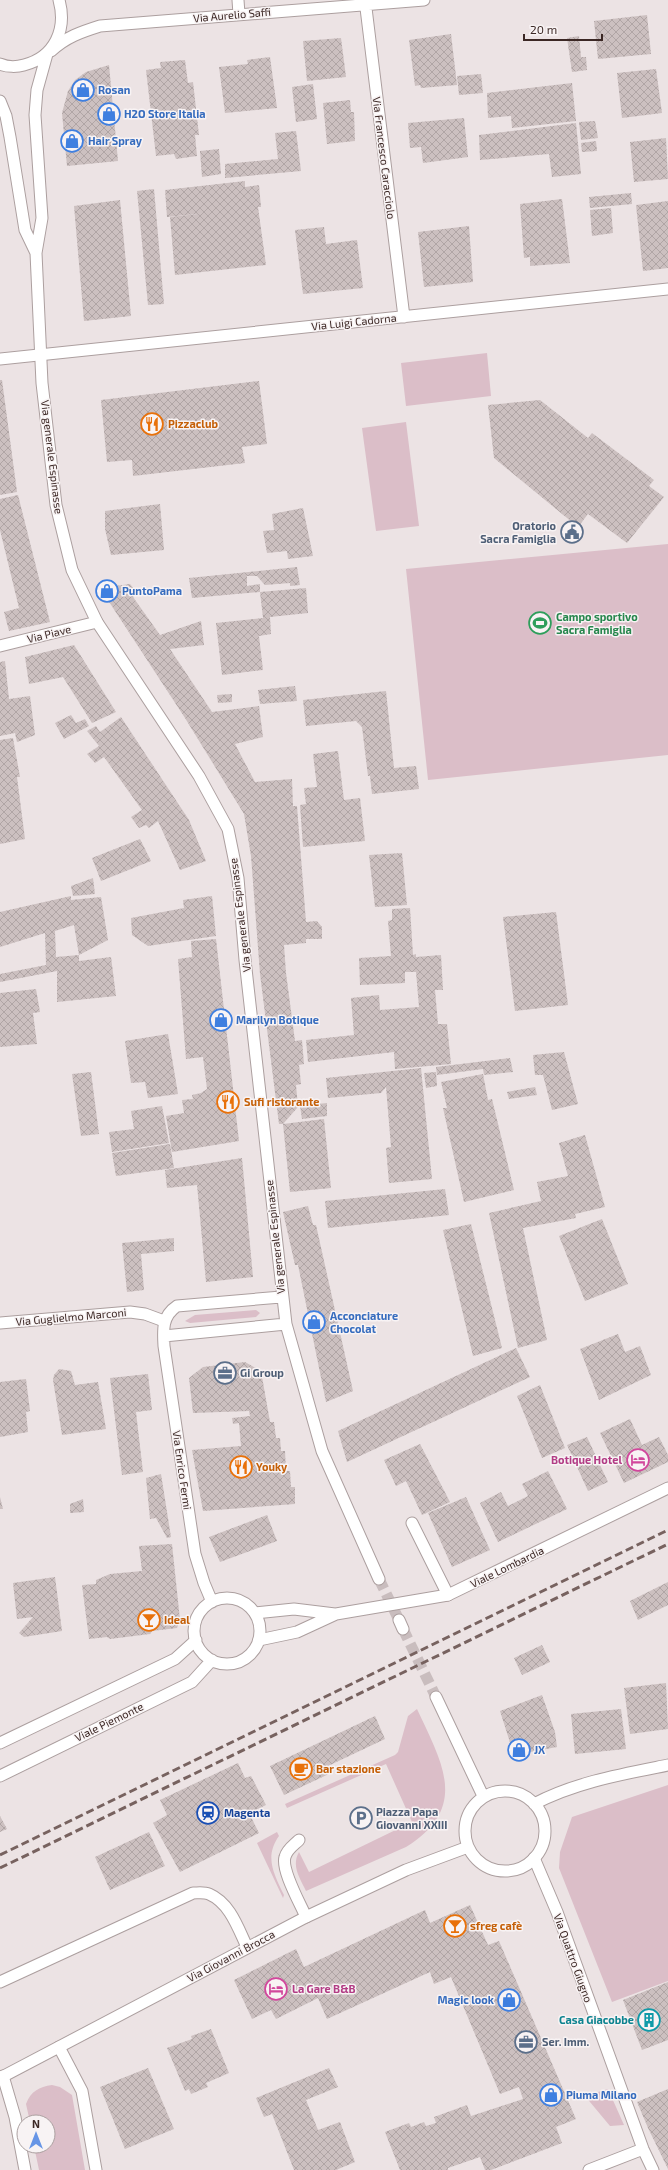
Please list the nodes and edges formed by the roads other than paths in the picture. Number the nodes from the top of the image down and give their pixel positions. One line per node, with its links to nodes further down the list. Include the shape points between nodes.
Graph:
1 (59, 0): 6 (street, Via generale Espinasse, via 63,14 61,28 56,42)
2 (238, 0): 5 (street)
3 (424, 0): 4 (street, Via Aurelio Saffi)
4 (365, 2): 5 (street, Via Aurelio Saffi); 11 (street, Via Francesco Caracciolo)
5 (239, 14): 6 (street, Via Aurelio Saffi, via 100,26 62,41)
6 (47, 54): 7 (street, Via generale Espinasse, via 34,62 19,66); 9 (street, Via generale Espinasse, via 37,90 35,115 42,218)
7 (0, 64)
8 (0, 101): 9 (street, Via generale Espinasse, via 6,116 25,230)
9 (36, 253): 12 (street, Via generale Espinasse)
10 (668, 289): 11 (street, Via Luigi Cadorna)
11 (404, 316): 12 (street, Via Luigi Cadorna)
12 (41, 356): 13 (street, Via Luigi Cadorna); 14 (street, Via generale Espinasse, via 56,504 72,570)
13 (0, 359)
14 (97, 622): 15 (street, Via Piave); 16 (street, Via generale Espinasse, via 199,776 228,829 238,878)
15 (0, 646)
16 (282, 1297): 17 (street, via 177,1306 170,1311); 19 (street, Via generale Espinasse)
17 (164, 1321): 18 (street, Via Guglielmo Marconi, via 130,1312); 20 (street)
18 (0, 1323)
19 (286, 1324): 20 (street); 23 (street, Via generale Espinasse, via 322,1451)
20 (164, 1336): 25 (street, Via Enrico Fermi, via 195,1554)
21 (668, 1488): 24 (street, Viale Lombardia)
22 (412, 1523): 24 (street)
23 (379, 1579)
24 (448, 1595): 27 (street, Viale Lombardia)
25 (212, 1602): 26 (street, via 225,1598 239,1600); 28 (street, via 197,1618 194,1633)
26 (255, 1613): 27 (street, Viale Lombardia, via 294,1609); 29 (street, via 260,1626)
27 (336, 1614): 29 (street, Viale Lombardia, via 297,1632)
28 (196, 1640): 30 (street, via 202,1652); 32 (street, via 175,1659)
29 (259, 1640): 30 (street, via 252,1652 240,1661 226,1663)
30 (212, 1660): 34 (street, Viale Piemonte, via 192,1682)
31 (436, 1697): 35 (street)
32 (0, 1743)
33 (668, 1764): 36 (street, via 575,1786 556,1792)
34 (0, 1776)
35 (483, 1796): 36 (street, via 507,1790 523,1795); 38 (street, via 474,1804 466,1820 465,1836)
36 (534, 1804): 39 (street, via 542,1815 545,1833 542,1847)
37 (299, 1840): 40 (street, via 285,1857 284,1866)
38 (468, 1848): 39 (street, via 484,1865 497,1870 515,1869); 40 (street, Via Giovanni Brocca, via 406,1870)
39 (534, 1858): 45 (street, Via Quattro Giugno, via 557,1912)
40 (306, 1917): 41 (street, Via Giovanni Brocca)
41 (247, 1947): 42 (street, via 230,1912 208,1894 193,1892); 43 (street, Via Giovanni Brocca)
42 (0, 1982)
43 (59, 2047): 44 (street, Via Giovanni Brocca); 47 (street, via 82,2090)
44 (1, 2077): 46 (street, via 15,2117)
45 (643, 2149): 48 (street); 49 (street, Via Quattro Giugno)
46 (25, 2170)
47 (96, 2170)
48 (589, 2170)
49 (653, 2170)

